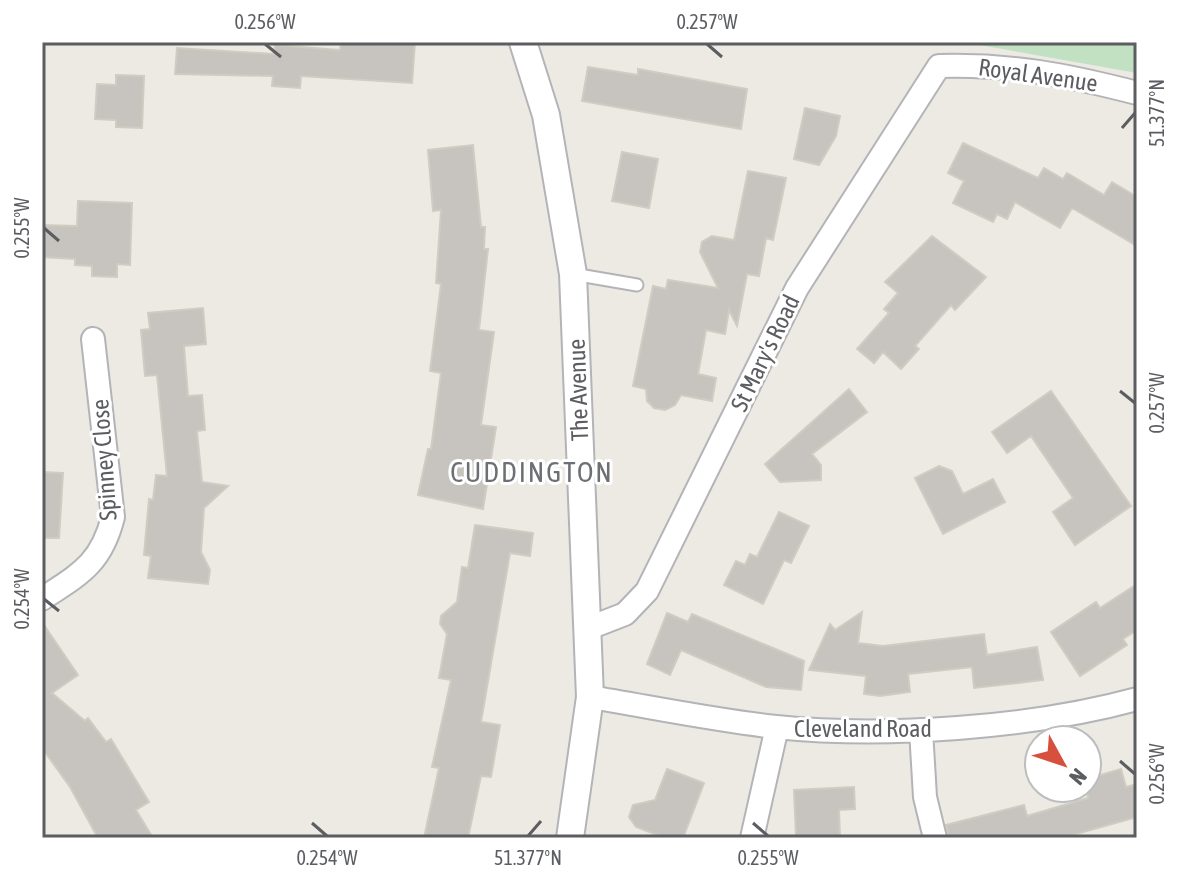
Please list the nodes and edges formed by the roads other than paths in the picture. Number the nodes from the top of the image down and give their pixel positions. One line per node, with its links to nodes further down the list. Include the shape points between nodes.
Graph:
1 (523, 42): 4 (street, The Avenue, via 546,115)
2 (939, 66): 3 (street, Royal Avenue, via 995,64); 8 (street, St Mary's Road, via 797,288 647,591 625,614)
3 (1137, 93)
4 (573, 274): 5 (lane); 8 (street, The Avenue)
5 (637, 285)
6 (93, 339): 7 (street, Spinney Close, via 113,517 107,541 91,566)
7 (42, 599)
8 (589, 628): 9 (street, The Avenue)
9 (590, 697): 11 (street, Cleveland Road); 13 (street, The Avenue)
10 (1137, 699): 12 (street, Cleveland Road, via 1018,721)
11 (777, 727): 12 (street, Cleveland Road); 14 (street)
12 (921, 730): 15 (street, via 925,797)
13 (570, 838)
14 (751, 838)
15 (935, 838)

